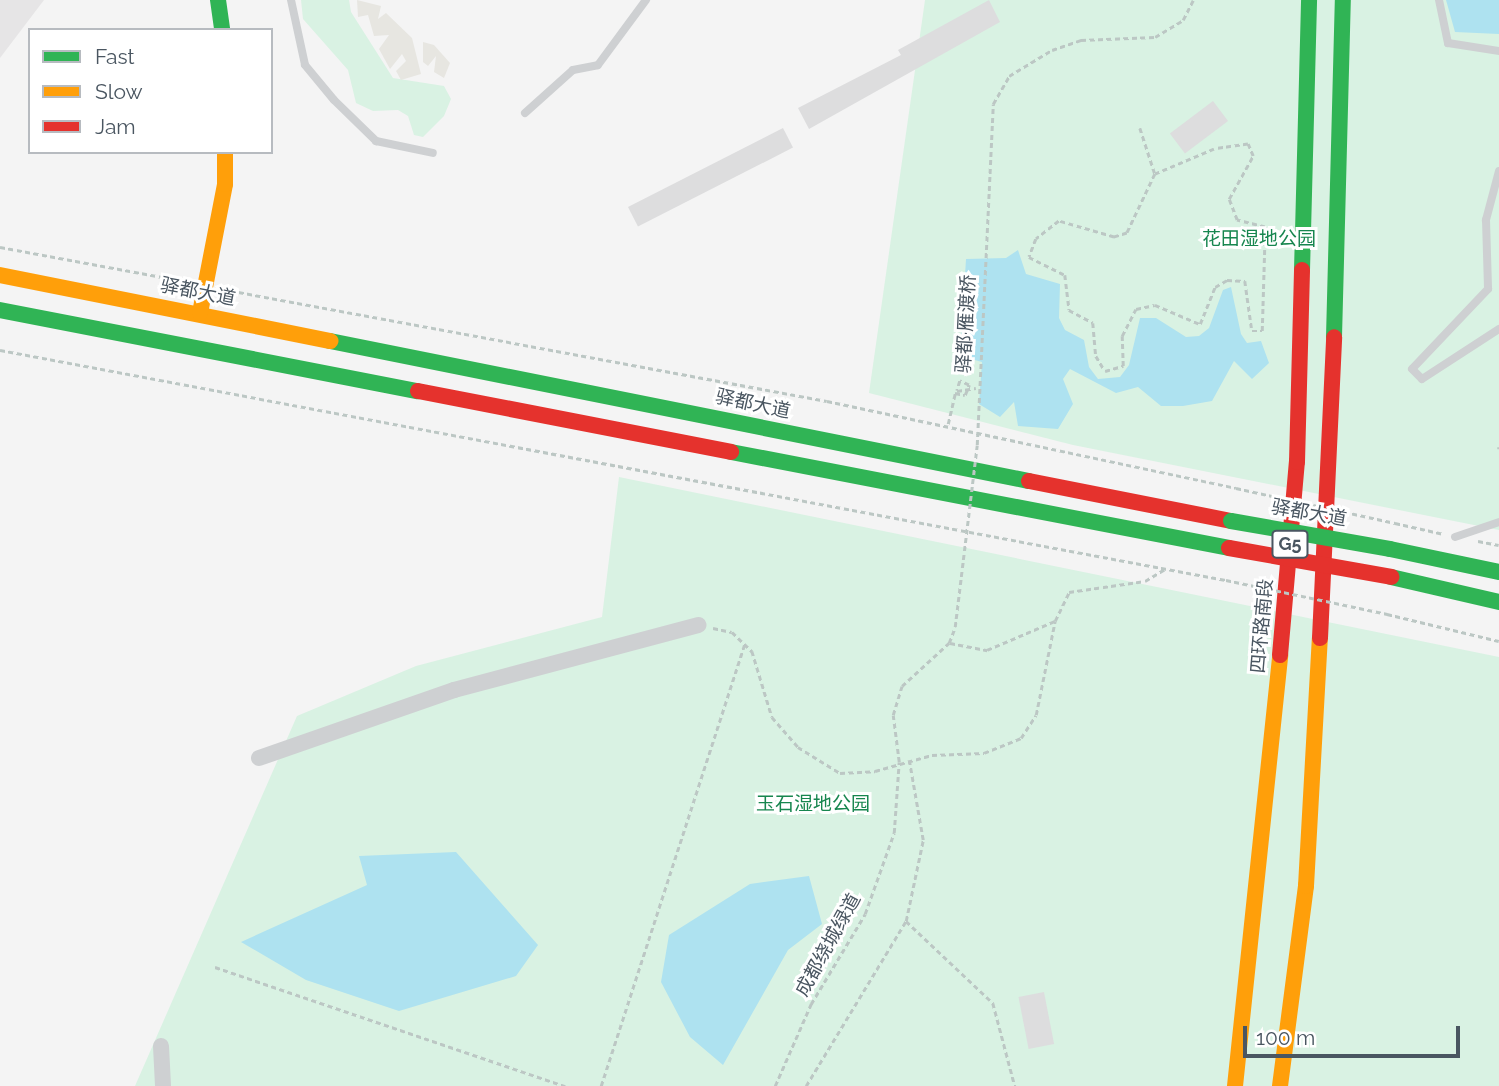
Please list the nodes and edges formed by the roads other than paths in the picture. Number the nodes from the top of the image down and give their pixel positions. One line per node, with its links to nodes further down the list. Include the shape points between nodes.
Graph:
1 (218, 0): 7 (main road)
2 (291, 0): 10 (lane, via 305,65 334,100 376,141)
3 (646, 0): 9 (lane, via 598,65 573,70)
4 (1308, 0): 25 (main road, 四环路南段 / G5, via 1297,463 1261,881)
5 (1343, 0): 26 (main road, G5, via 1322,615 1306,886)
6 (1439, 0): 8 (lane, via 1448,43)
7 (222, 28)
8 (1499, 51)
9 (525, 113)
10 (433, 153)
11 (225, 154): 15 (main road, via 225,184)
12 (1499, 171): 16 (lane, via 1486,220 1488,289 1412,369 1422,379)
13 (0, 275): 15 (main road, 驿都大道)
14 (0, 310): 20 (main road, bridge, via 1391,577)
15 (200, 313): 19 (main road, 驿都大道, bridge)
16 (1499, 329)
17 (1499, 522): 18 (lane)
18 (1455, 537)
19 (1499, 572)
20 (1499, 602)
21 (699, 625): 22 (street, via 454,690)
22 (259, 758)
23 (161, 1046): 24 (street)
24 (163, 1086)
25 (1236, 1086)
26 (1280, 1086)

